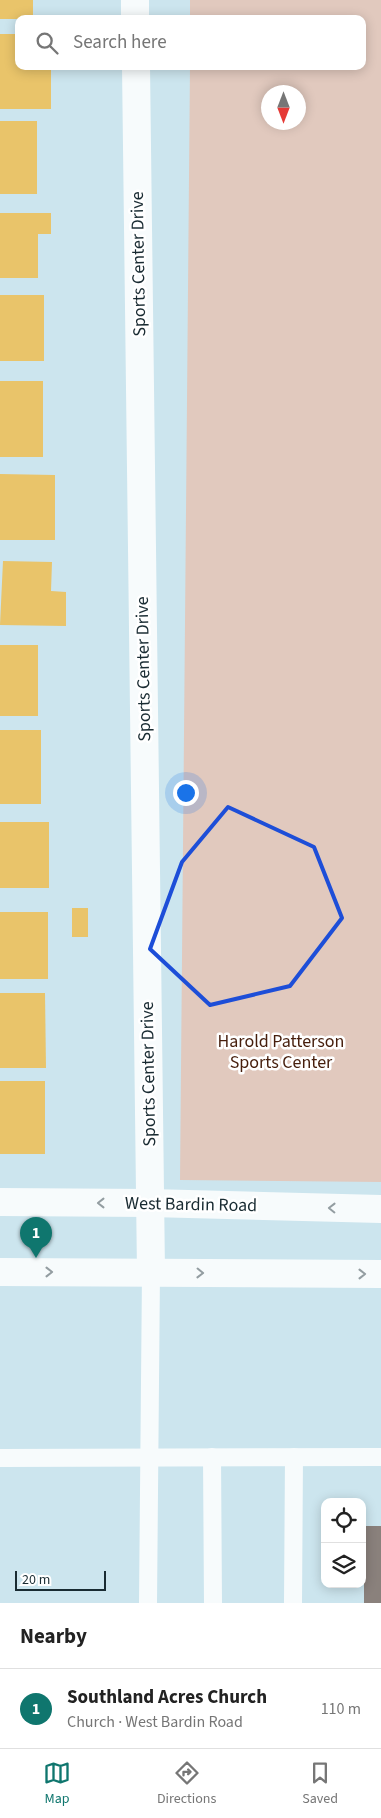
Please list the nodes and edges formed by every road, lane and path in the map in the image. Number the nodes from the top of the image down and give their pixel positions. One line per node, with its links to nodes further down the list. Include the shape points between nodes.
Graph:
1 (135, 0): 2 (street)
2 (135, 15)
3 (136, 70): 5 (street, Sports Center Drive)
4 (0, 1202): 5 (street, West Bardin Road, one-way to 4)
5 (150, 1203): 6 (street, West Bardin Road, one-way to 5); 8 (street, Sports Center Drive)
6 (381, 1209)
7 (0, 1272): 8 (street, one-way to 8)
8 (151, 1272): 9 (street, one-way to 9); 10 (lane)
9 (381, 1274)
10 (148, 1457): 11 (lane); 14 (lane); 15 (lane)
11 (212, 1457): 12 (lane); 16 (lane)
12 (294, 1457): 13 (lane); 17 (lane)
13 (381, 1457)
14 (0, 1458)
15 (148, 1603)
16 (213, 1603)
17 (293, 1603)

